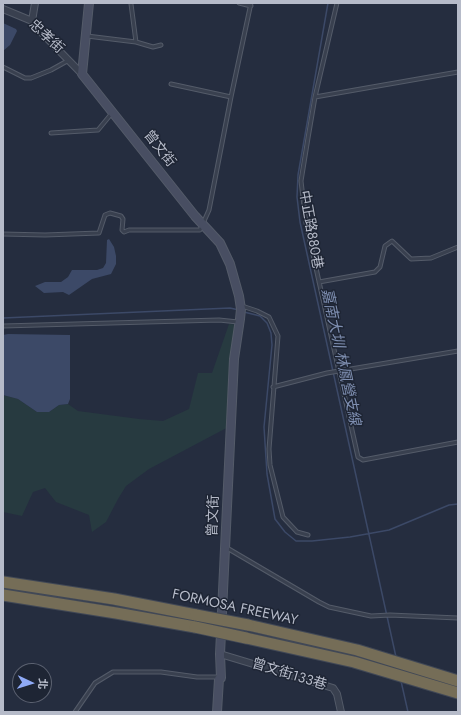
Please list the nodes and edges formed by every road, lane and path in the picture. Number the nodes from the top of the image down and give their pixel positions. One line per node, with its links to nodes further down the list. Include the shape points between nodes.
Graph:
1 (35, 3): 8 (street)
2 (89, 3): 9 (main road)
3 (239, 3): 6 (lane)
4 (337, 3): 18 (lane, 中正路880巷)
5 (131, 4): 10 (lane)
6 (251, 4): 17 (lane)
7 (3, 9): 8 (street, 忠孝街)
8 (32, 21): 12 (street, 忠孝街)
9 (86, 36): 10 (lane); 15 (main road)
10 (136, 42): 11 (lane)
11 (161, 45)
12 (69, 60): 13 (lane, via 31,78 25,78); 15 (street, 忠孝街)
13 (3, 67)
14 (458, 72): 18 (lane)
15 (82, 74): 19 (main road, 曾文街)
16 (171, 84): 17 (lane)
17 (231, 97): 21 (lane, via 209,210)
18 (315, 97): 24 (lane, 中正路880巷, via 301,181 305,217)
19 (114, 112): 20 (lane, via 98,130); 21 (main road, 曾文街)
20 (51, 133)
21 (202, 225): 22 (lane, via 200,230 124,232 121,216 110,213 105,215 99,233); 25 (main road, 曾文街, via 220,243 230,264)
22 (3, 234)
23 (458, 247): 24 (lane, via 431,258 411,259 392,241 385,246 380,268 375,272)
24 (319, 282): 29 (lane, 中正路880巷)
25 (240, 306): 26 (main road, 曾文街); 30 (lane, via 269,317 278,336)
26 (240, 320): 27 (lane); 33 (main road, 曾文街, via 234,359)
27 (3, 326)
28 (458, 351): 29 (lane)
29 (337, 371): 30 (lane); 31 (lane, 中正路880巷, via 358,457 363,460)
30 (273, 387): 32 (lane, via 270,465 283,517 297,532)
31 (458, 442)
32 (308, 534)
33 (226, 548): 36 (lane, via 329,607 371,616); 37 (main road, 曾文街)
34 (3, 582): 39 (highway, FORMOSA FREEWAY, bridge, via 114,599 248,625 357,650)
35 (3, 595): 40 (highway, FORMOSA FREEWAY, bridge, via 195,627 354,662)
36 (458, 618)
37 (220, 654): 38 (main road, 曾文街); 43 (street, 曾文街133巷, via 333,688)
38 (222, 678): 41 (lane, via 161,672 113,672 95,683); 42 (main road, 曾文街, via 219,679)
39 (458, 681)
40 (458, 693)
41 (75, 712)
42 (217, 712)
43 (341, 712)

